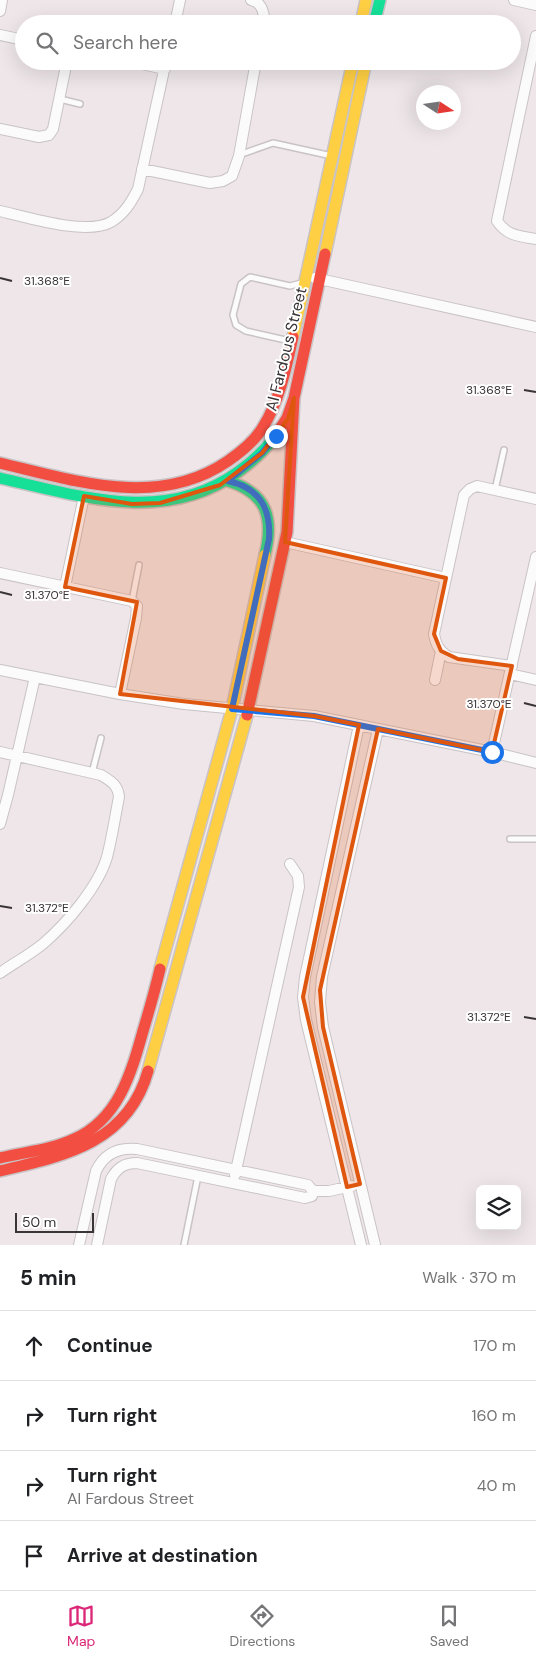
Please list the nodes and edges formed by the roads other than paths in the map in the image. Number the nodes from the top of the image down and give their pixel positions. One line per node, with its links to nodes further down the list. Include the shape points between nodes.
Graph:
1 (2, 0): 8 (street)
2 (180, 0): 9 (street)
3 (251, 0): 10 (street, via 262,8)
4 (366, 0): 11 (street)
5 (380, 0): 12 (street)
6 (514, 0): 7 (street)
7 (536, 4)
8 (0, 11)
9 (177, 15)
10 (263, 15)
11 (363, 15)
12 (376, 15)
13 (0, 35): 15 (street)
14 (536, 36): 28 (street, via 497,221 503,230 511,234)
15 (15, 38)
16 (65, 70): 21 (street)
17 (165, 70): 26 (street)
18 (254, 70): 24 (street)
19 (350, 70): 25 (street, Al Fardous Street)
20 (364, 70): 30 (street, Al Fardous Street)
21 (59, 99): 22 (lane); 23 (street, via 49,135 39,137)
22 (80, 104)
23 (0, 129)
24 (239, 156): 25 (lane, via 273,143); 26 (street, via 232,176 210,183)
25 (332, 156): 29 (street, Al Fardous Street)
26 (142, 170): 27 (street, via 138,190 130,205 111,222 101,226 69,226)
27 (0, 211)
28 (536, 239)
29 (306, 277): 30 (street); 32 (street, Al Fardous Street); 32 (lane, via 300,284 290,286 250,277 240,284 233,315 236,325 246,331)
30 (320, 280): 31 (street); 33 (street, Al Fardous Street)
31 (536, 327)
32 (292, 342): 35 (street, Al Fardous Street, via 281,387 262,429 228,464 207,476 184,484 132,489)
33 (294, 398): 37 (street, Al Fardous Street, via 288,419 276,436 262,453); 41 (street)
34 (504, 450): 38 (lane)
35 (0, 463)
36 (0, 478): 39 (street, Al Fardous Street)
37 (228, 481): 39 (street, Al Fardous Street, via 189,498 160,504 132,504); 56 (street, via 244,486 257,496 266,510 270,528)
38 (495, 490): 40 (street); 45 (street, via 477,486 464,494)
39 (84, 496): 47 (street)
40 (536, 499)
41 (285, 542): 45 (street); 57 (street)
42 (536, 557): 46 (street)
43 (139, 565): 48 (lane)
44 (0, 573): 47 (street)
45 (446, 578): 49 (street, via 434,634)
46 (533, 586): 51 (street)
47 (65, 587): 48 (street)
48 (132, 601): 55 (street, via 137,612)
49 (441, 652): 51 (street, via 449,657); 53 (street)
50 (0, 670): 52 (street)
51 (511, 670): 54 (street); 62 (street)
52 (35, 677): 55 (street); 63 (street)
53 (435, 680)
54 (536, 680)
55 (120, 694): 56 (street)
56 (232, 709): 57 (street); 71 (street, via 127,1084 106,1115 77,1138)
57 (248, 710): 58 (street, via 314,716); 73 (street, via 140,1094 121,1122 95,1142 65,1155)
58 (358, 725): 59 (street); 77 (street, via 303,997)
59 (378, 729): 62 (street); 76 (street, via 320,990 322,1020)
60 (101, 738): 65 (lane)
61 (0, 752): 63 (street)
62 (492, 752): 64 (street)
63 (17, 756): 65 (street); 66 (street)
64 (536, 763)
65 (92, 773): 70 (street, via 112,781 119,797 101,872 60,927 44,943)
66 (0, 824)
67 (510, 839): 68 (lane)
68 (536, 839)
69 (290, 864): 72 (street, via 298,876 299,888)
70 (0, 973)
71 (0, 1158)
72 (236, 1170): 75 (street); 78 (street, via 308,1185); 79 (street, via 137,1149 116,1151 104,1159 96,1171)
73 (0, 1171)
74 (198, 1176): 75 (street); 80 (street, via 136,1163 121,1167 111,1179); 81 (lane)
75 (233, 1183): 78 (street, via 305,1198 312,1196)
76 (360, 1184): 77 (street); 83 (street)
77 (347, 1187): 78 (street); 82 (street)
78 (314, 1191)
79 (79, 1245)
80 (97, 1245)
81 (184, 1245)
82 (361, 1245)
83 (375, 1245)

